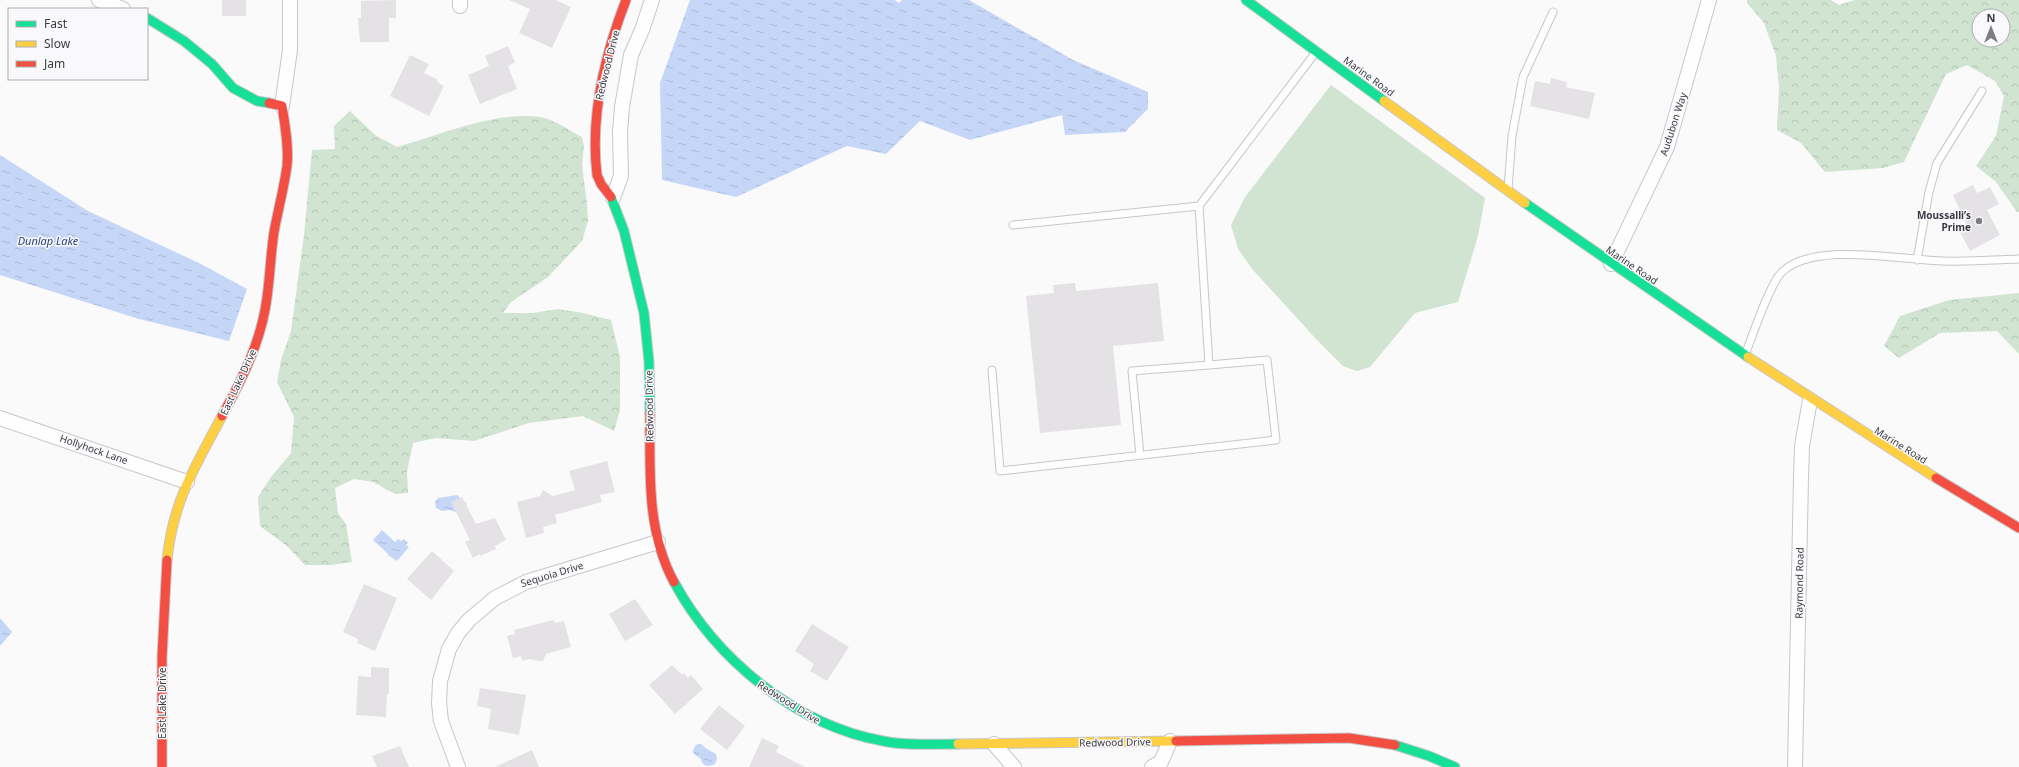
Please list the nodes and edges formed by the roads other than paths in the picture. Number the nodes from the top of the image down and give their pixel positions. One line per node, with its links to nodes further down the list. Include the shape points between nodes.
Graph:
1 (99, 0): 7 (street)
2 (290, 0): 12 (street, via 290,50)
3 (626, 0): 14 (street, Redwood Drive, via 607,58 598,98 598,179)
4 (652, 0): 14 (street, Redwood Drive, via 631,55 622,107 621,176)
5 (1246, 0): 10 (street, Marine Road)
6 (1709, 0): 19 (street, Audubon Way, via 1668,147)
7 (120, 8)
8 (1553, 12): 13 (lane, via 1523,77 1512,136)
9 (148, 19): 12 (street, via 184,40 212,64 233,88 257,101)
10 (1317, 52): 13 (street, Marine Road); 15 (lane)
11 (1982, 91): 18 (lane, via 1937,163 1924,212)
12 (282, 106): 26 (street, East Lake Drive, via 287,165 274,233 265,312 256,345 243,377)
13 (1508, 191): 19 (street, Marine Road)
14 (613, 198): 28 (street, Redwood Drive, via 631,253 648,340 651,492)
15 (1199, 206): 16 (lane); 21 (lane)
16 (1013, 225)
17 (2019, 259): 18 (lane, via 1944,262)
18 (1917, 260): 20 (lane, via 1851,254 1823,256 1793,264 1780,273)
19 (1611, 264): 20 (street, Marine Road)
20 (1745, 356): 23 (street, Marine Road)
21 (1209, 366): 25 (lane, via 1132,371); 25 (lane, via 1267,360 1276,440)
22 (992, 370): 25 (lane, via 1000,471)
23 (1810, 400): 27 (street, Marine Road); 36 (street, Raymond Road, via 1802,446)
24 (0, 418): 26 (street, Hollyhock Lane)
25 (1140, 455)
26 (187, 482): 31 (street, East Lake Drive, via 170,534 165,582)
27 (2019, 528)
28 (658, 542): 30 (street, Redwood Drive, via 681,594 715,640 754,680 802,712 828,725 881,741 912,744); 32 (street, Sequoia Drive, via 526,582 495,598 469,620 449,649 440,681 441,721)
29 (1170, 741): 30 (street, Redwood Drive); 34 (street, via 1161,762); 35 (street, Redwood Drive, via 1349,738 1384,741)
30 (994, 744): 33 (street)
31 (162, 767)
32 (458, 767)
33 (1014, 767)
34 (1152, 767)
35 (1455, 767)
36 (1795, 767)

